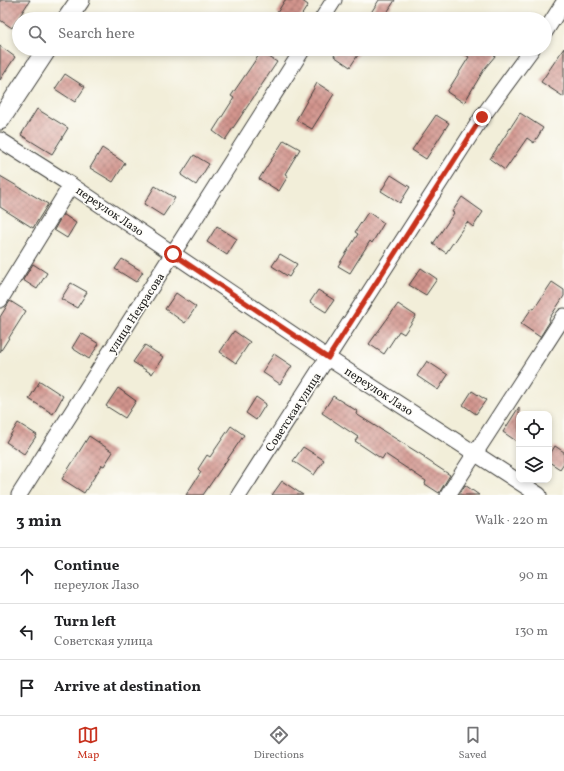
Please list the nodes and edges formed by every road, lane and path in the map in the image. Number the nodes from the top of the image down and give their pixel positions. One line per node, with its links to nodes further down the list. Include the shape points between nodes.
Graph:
1 (80, 0): 4 (main road)
2 (334, 0): 5 (street)
3 (564, 2): 6 (street)
4 (72, 12)
5 (326, 12)
6 (552, 21)
7 (42, 56): 10 (main road)
8 (299, 56): 13 (street, улица Некрасова)
9 (527, 56): 16 (street, Советская улица, via 482,117)
10 (0, 120)
11 (0, 140): 12 (street, переулок Лазо)
12 (72, 186): 13 (street, переулок Лазо); 14 (street)
13 (173, 254): 16 (street, переулок Лазо); 18 (street, улица Некрасова)
14 (0, 300)
15 (564, 316): 17 (street)
16 (328, 358): 17 (street, переулок Лазо); 19 (street, Советская улица)
17 (476, 453): 20 (street); 21 (street, переулок Лазо)
18 (19, 495)
19 (238, 495)
20 (448, 495)
21 (539, 495)

